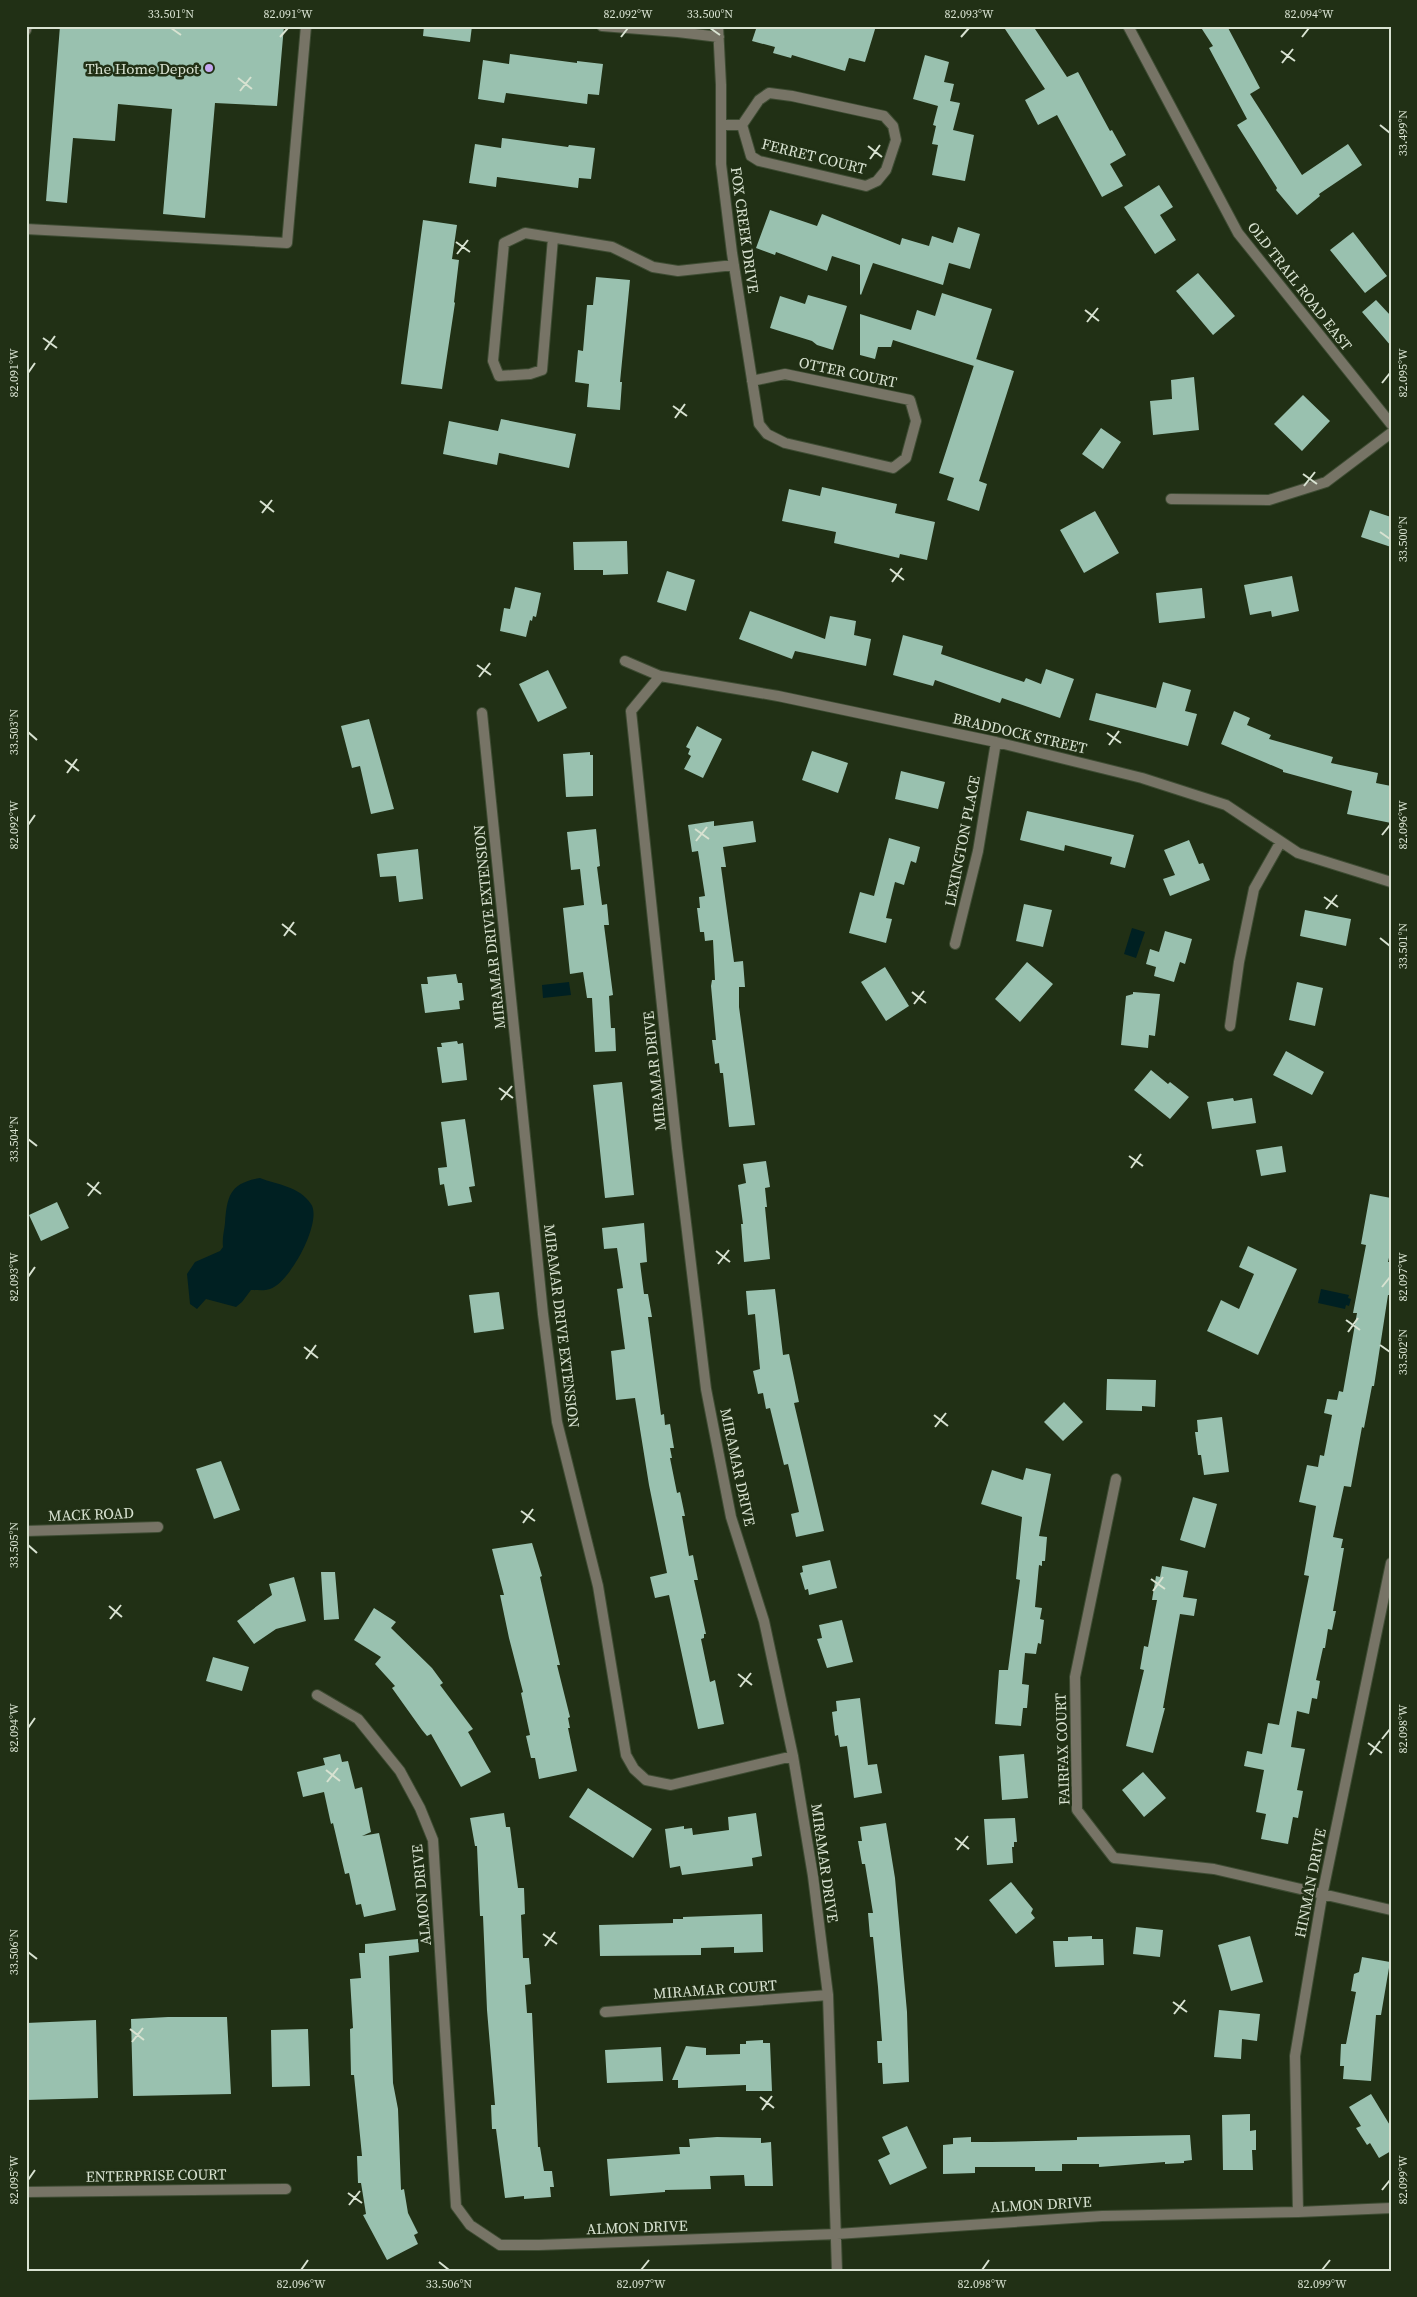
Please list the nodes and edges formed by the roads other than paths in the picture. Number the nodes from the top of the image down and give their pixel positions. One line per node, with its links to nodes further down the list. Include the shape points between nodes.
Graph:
1 (27, 26): 6 (street)
2 (306, 26): 10 (street, via 287,242)
3 (602, 26): 7 (street)
4 (718, 26): 7 (street, FOX CREEK DRIVE)
5 (1128, 26): 14 (street, OLD TRAIL ROAD EAST, via 1238,233)
6 (26, 30)
7 (719, 38): 8 (street, FOX CREEK DRIVE)
8 (721, 125): 9 (street); 12 (street, FOX CREEK DRIVE, via 721,164)
9 (742, 125): 9 (street, FERRET COURT, via 758,100 769,93 884,116 893,126 896,140 886,170 877,181 866,186 759,161 751,156)
10 (26, 229)
11 (553, 238): 11 (street, via 542,370 499,376 493,360 504,243 525,234); 12 (street, via 612,247 653,267 678,272)
12 (734, 265): 13 (street, FOX CREEK DRIVE)
13 (752, 381): 16 (street, FOX CREEK DRIVE, via 759,424); 16 (street, OTTER COURT, via 784,374 910,400 916,421 906,458 893,468 785,443)
14 (1391, 424)
15 (1391, 433): 17 (street, via 1326,482 1269,500)
16 (766, 434)
17 (1171, 499)
18 (625, 661): 19 (street, BRADDOCK STREET)
19 (660, 676): 21 (street, BRADDOCK STREET, via 778,696); 31 (street, MIRAMAR DRIVE, via 631,711 705,1379 731,1517 764,1621)
20 (482, 713): 31 (street, MIRAMAR DRIVE EXTENSION, via 542,1314 556,1412 598,1586 626,1755 646,1780 671,1785)
21 (996, 742): 22 (street, BRADDOCK STREET, via 1142,778 1226,805); 24 (street, LEXINGTON PLACE, via 978,851)
22 (1280, 843): 23 (street, BRADDOCK STREET, via 1298,853); 25 (street, via 1254,889)
23 (1391, 882)
24 (955, 944)
25 (1230, 1026)
26 (1116, 1479): 32 (street, FAIRFAX COURT, via 1075,1677 1077,1810 1114,1858 1214,1869)
27 (158, 1527): 28 (street, MACK ROAD)
28 (26, 1532)
29 (1391, 1563): 32 (street, HINMAN DRIVE)
30 (317, 1695): 40 (street, ALMON DRIVE, via 358,1720 400,1771 420,1808 432,1840 456,2206 470,2226 500,2245)
31 (793, 1756): 34 (street, MIRAMAR DRIVE)
32 (1322, 1896): 33 (street, FAIRFAX COURT); 39 (street, HINMAN DRIVE, via 1295,2056)
33 (1391, 1910)
34 (828, 1995): 35 (street, MIRAMAR COURT); 40 (street, MIRAMAR DRIVE)
35 (605, 2012)
36 (286, 2189): 37 (street, ENTERPRISE COURT)
37 (26, 2192)
38 (1391, 2208): 39 (street, ALMON DRIVE)
39 (1298, 2212): 40 (street, ALMON DRIVE, via 1102,2216)
40 (836, 2234): 41 (street, MIRAMAR DRIVE)
41 (837, 2271)

